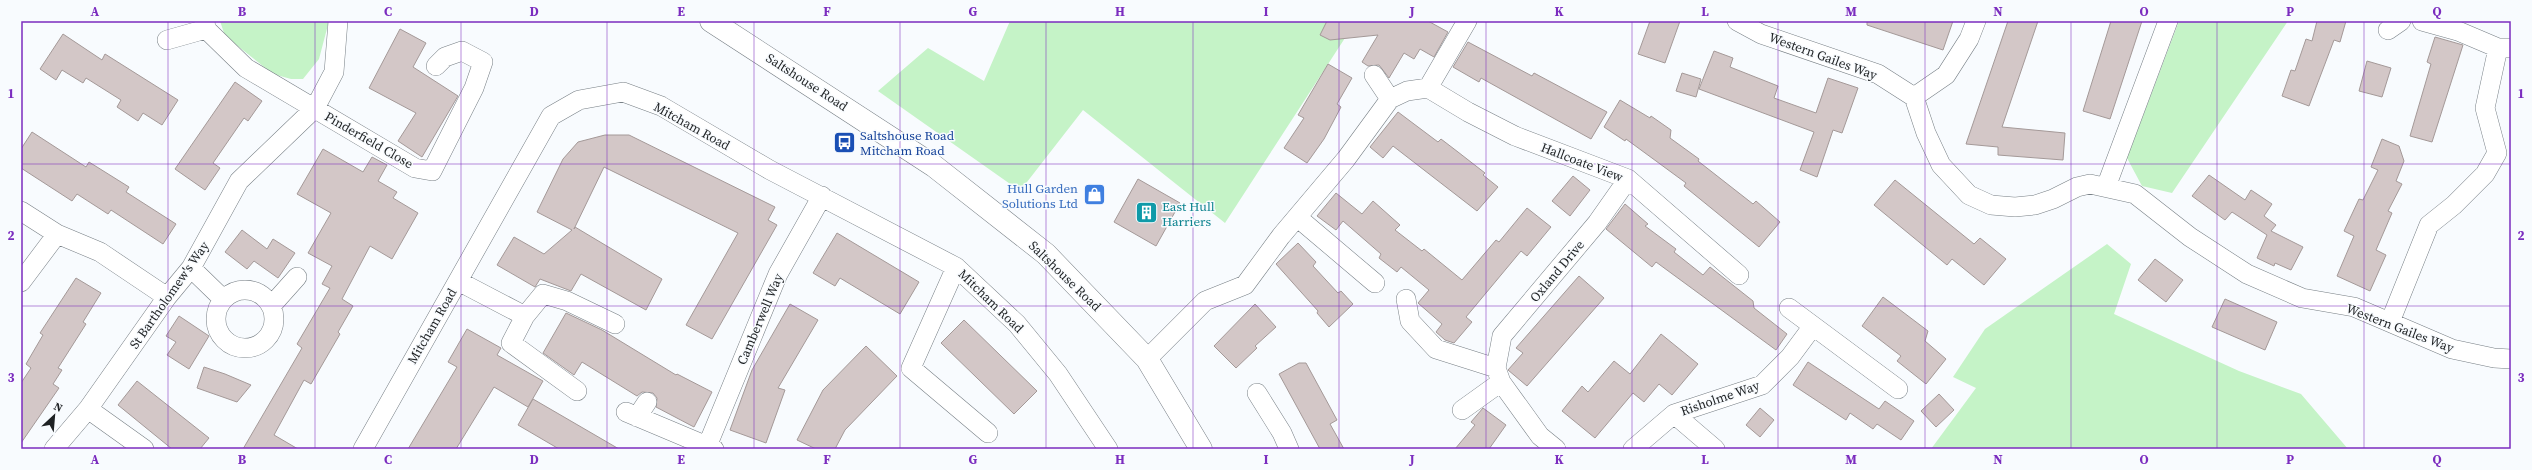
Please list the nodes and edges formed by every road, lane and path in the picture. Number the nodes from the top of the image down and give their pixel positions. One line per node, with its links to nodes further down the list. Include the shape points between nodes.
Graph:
1 (338, 21): 16 (street, St Bartholomew's Way, via 334,72)
2 (711, 21): 40 (main road, Saltshouse Road, via 934,166 1046,254)
3 (1467, 21): 13 (street)
4 (1737, 21): 14 (street, Western Gailes Way, via 1761,34 1878,74)
5 (1976, 21): 14 (street, via 1970,39 1946,74)
6 (2168, 21): 18 (street)
7 (2422, 21): 10 (street)
8 (205, 25): 9 (street, Pinderfield Close); 16 (street, Pinderfield Close, via 246,68)
9 (167, 40)
10 (2504, 48): 36 (street, via 2485,108 2497,153 2486,174 2429,225)
11 (436, 66): 16 (street, Pinderfield Close, via 445,57 462,51 483,62 474,88 432,171 415,168)
12 (1374, 75): 15 (street)
13 (1428, 88): 15 (street, via 1407,91); 17 (street, Hallcoate View, via 1515,136)
14 (1914, 97): 18 (street, Western Gailes Way, via 1940,165 1968,195 1991,205 2015,207 2053,199 2077,187 2090,184)
15 (1390, 99): 21 (street, via 1346,159)
16 (315, 108): 24 (street, St Bartholomew's Way, via 239,181)
17 (1628, 179): 25 (street, Hallcoate View); 41 (street, Oxland Drive, via 1597,223 1502,336)
18 (2106, 187): 36 (street, Western Gailes Way, via 2135,194 2190,237 2247,274 2302,298 2354,307)
19 (822, 196): 23 (street, Mitcham Road); 28 (street, Mitcham Road, via 770,170 646,100 623,92 579,100 551,116); 50 (street, Camberwell Way, via 778,274)
20 (21, 211): 22 (street)
21 (1297, 217): 29 (street); 40 (street, via 1245,285 1205,301)
22 (57, 234): 27 (street); 30 (street, via 100,252)
23 (956, 267): 49 (street, via 911,368); 54 (street, Mitcham Road, via 1017,324 1058,374)
24 (191, 268): 30 (street, St Bartholomew's Way); 31 (street)
25 (1738, 275)
26 (297, 277): 33 (street)
27 (21, 282)
28 (458, 282): 35 (street); 53 (street, Mitcham Road)
29 (1375, 283)
30 (167, 297): 45 (street, St Bartholomew's Way)
31 (223, 299): 33 (street, via 240,290 249,290 258,292); 33 (street, via 216,317 217,327 221,336 238,347 248,348 266,340 274,324)
32 (1406, 299): 41 (street, via 1410,321 1436,349)
33 (272, 306)
34 (1789, 308): 38 (street)
35 (525, 316): 37 (street, via 543,294 567,301); 43 (street, via 511,343)
36 (2390, 322): 39 (street, Western Gailes Way, via 2452,349 2494,358)
37 (615, 324)
38 (1813, 326): 42 (street); 48 (street, Risholme Way, via 1790,357 1762,385)
39 (2511, 358)
40 (1147, 359): 55 (main road, Saltshouse Road)
41 (1498, 375): 47 (street); 57 (street, via 1540,436)
42 (1898, 389)
43 (577, 391)
44 (1257, 393): 56 (street)
45 (88, 408): 51 (street, St Bartholomew's Way); 52 (street)
46 (637, 410): 50 (street, Camberwell Way)
47 (1462, 410)
48 (1674, 414): 58 (street, Risholme Way); 59 (street, Risholme Way)
49 (988, 433)
50 (709, 448)
51 (54, 449)
52 (144, 449)
53 (363, 449)
54 (1108, 449)
55 (1201, 449)
56 (1289, 449)
57 (1556, 449)
58 (1633, 449)
59 (1715, 449)

